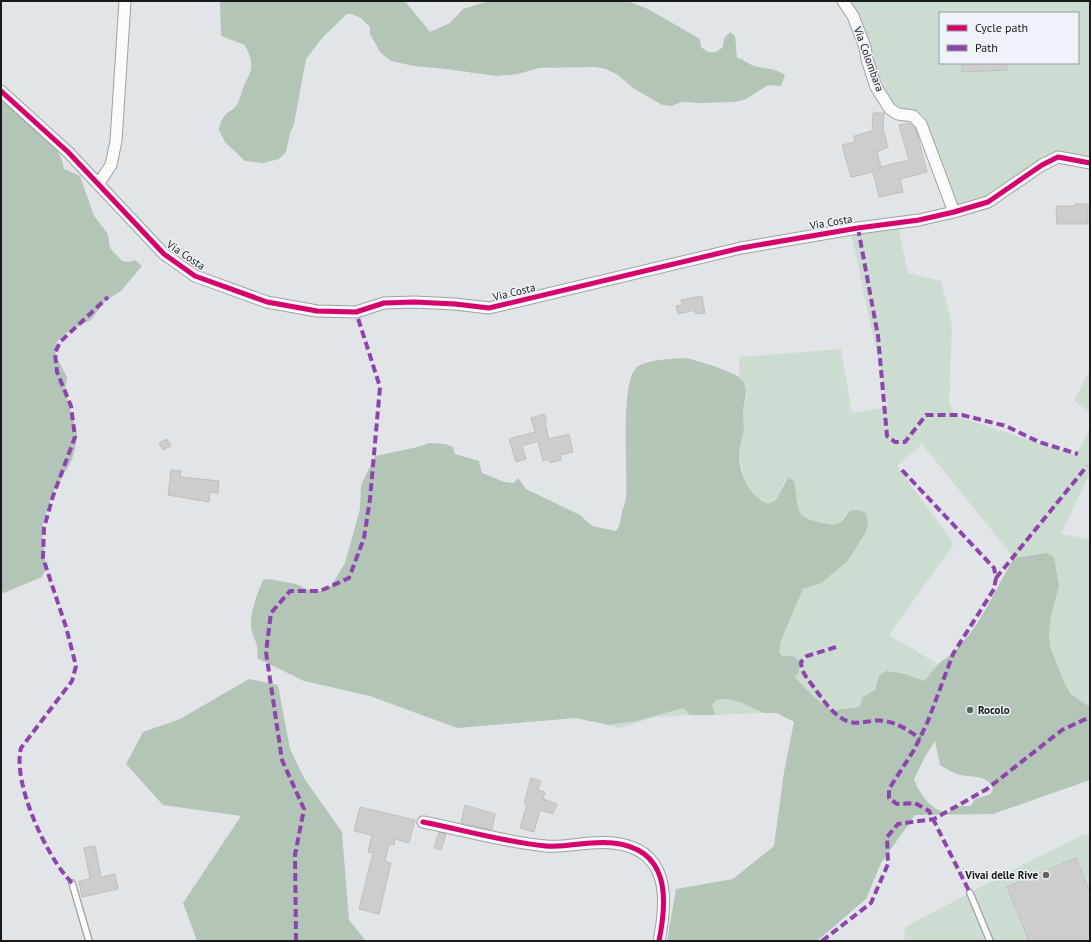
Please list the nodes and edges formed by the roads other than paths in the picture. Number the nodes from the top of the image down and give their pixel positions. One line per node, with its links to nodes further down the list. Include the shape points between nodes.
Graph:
1 (125, 1): 5 (street, via 116,142 111,166)
2 (843, 1): 6 (street, Via Colombara, via 853,16 865,47 876,87 890,109 898,114 913,116 921,124)
3 (1, 91): 5 (street, Via Costa)
4 (1090, 163): 6 (street, Via Costa, via 1058,157 988,202)
5 (99, 183): 6 (street, Via Costa, via 164,254 195,276 267,302 317,311 356,312 384,303 414,302 489,308 741,248 919,220)
6 (954, 212)
7 (423, 822): 11 (street, via 526,844 553,846 612,843 635,848 649,856 660,873 664,915)
8 (72, 883): 10 (lane)
9 (970, 893): 12 (lane)
10 (89, 941)
11 (659, 941)
12 (990, 941)

